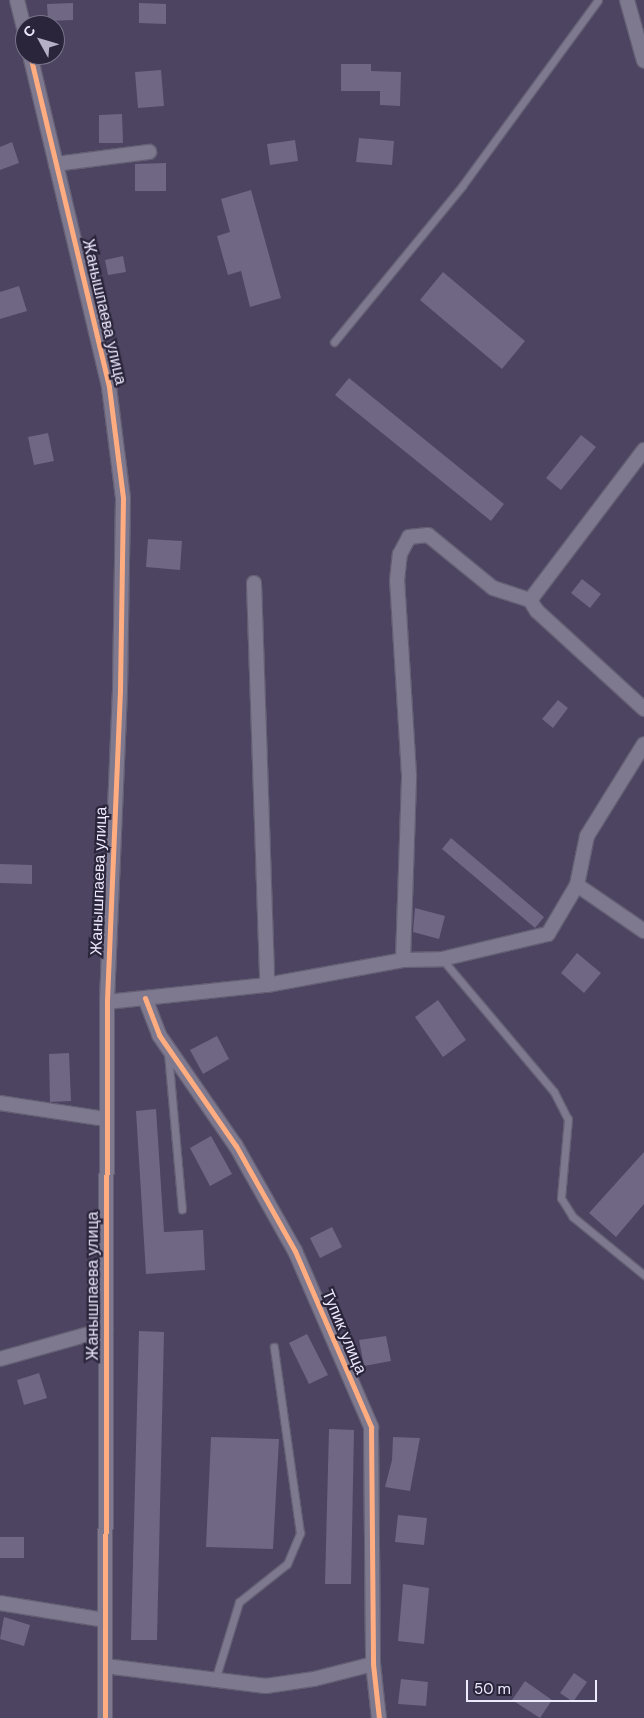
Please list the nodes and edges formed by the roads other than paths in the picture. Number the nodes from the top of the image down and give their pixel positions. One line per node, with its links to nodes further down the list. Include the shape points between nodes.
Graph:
1 (17, 0): 4 (street)
2 (598, 0): 9 (lane, via 462,186)
3 (626, 0): 5 (street)
4 (21, 15)
5 (644, 61)
6 (32, 65): 8 (street, Жанышпаева улица)
7 (149, 152): 8 (street)
8 (56, 164): 21 (street, Жанышпаева улица, via 109,387 123,498 120,690)
9 (334, 342)
10 (644, 450): 12 (street)
11 (254, 583): 19 (street)
12 (530, 600): 13 (street, via 537,611); 17 (street, via 493,588 428,535 409,537 400,554 397,582 408,774)
13 (644, 709)
14 (644, 744): 15 (street, via 586,836)
15 (577, 885): 16 (street); 18 (street, via 548,934)
16 (644, 931)
17 (403, 960): 18 (street); 19 (street)
18 (442, 960): 26 (lane, via 554,1092 568,1119 561,1198 573,1217)
19 (267, 985): 20 (street)
20 (145, 998): 21 (street); 22 (street, Тупик улица)
21 (107, 1002): 24 (street, Жанышпаева улица)
22 (167, 1047): 25 (lane); 32 (street, Тупик улица, via 236,1146 295,1251 371,1426)
23 (0, 1103): 24 (street)
24 (106, 1120): 27 (street, Жанышпаева улица)
25 (182, 1209)
26 (644, 1275)
27 (106, 1329): 29 (street); 31 (street, Жанышпаева улица)
28 (274, 1348): 34 (lane, via 300,1533 287,1564 239,1602)
29 (0, 1359)
30 (0, 1603): 31 (street)
31 (105, 1620): 33 (street, Жанышпаева улица)
32 (373, 1664): 34 (street, via 314,1679 266,1686); 36 (street, Тупик улица)
33 (105, 1666): 34 (street); 35 (street, Жанышпаева улица)
34 (215, 1680)
35 (104, 1718)
36 (379, 1718)

